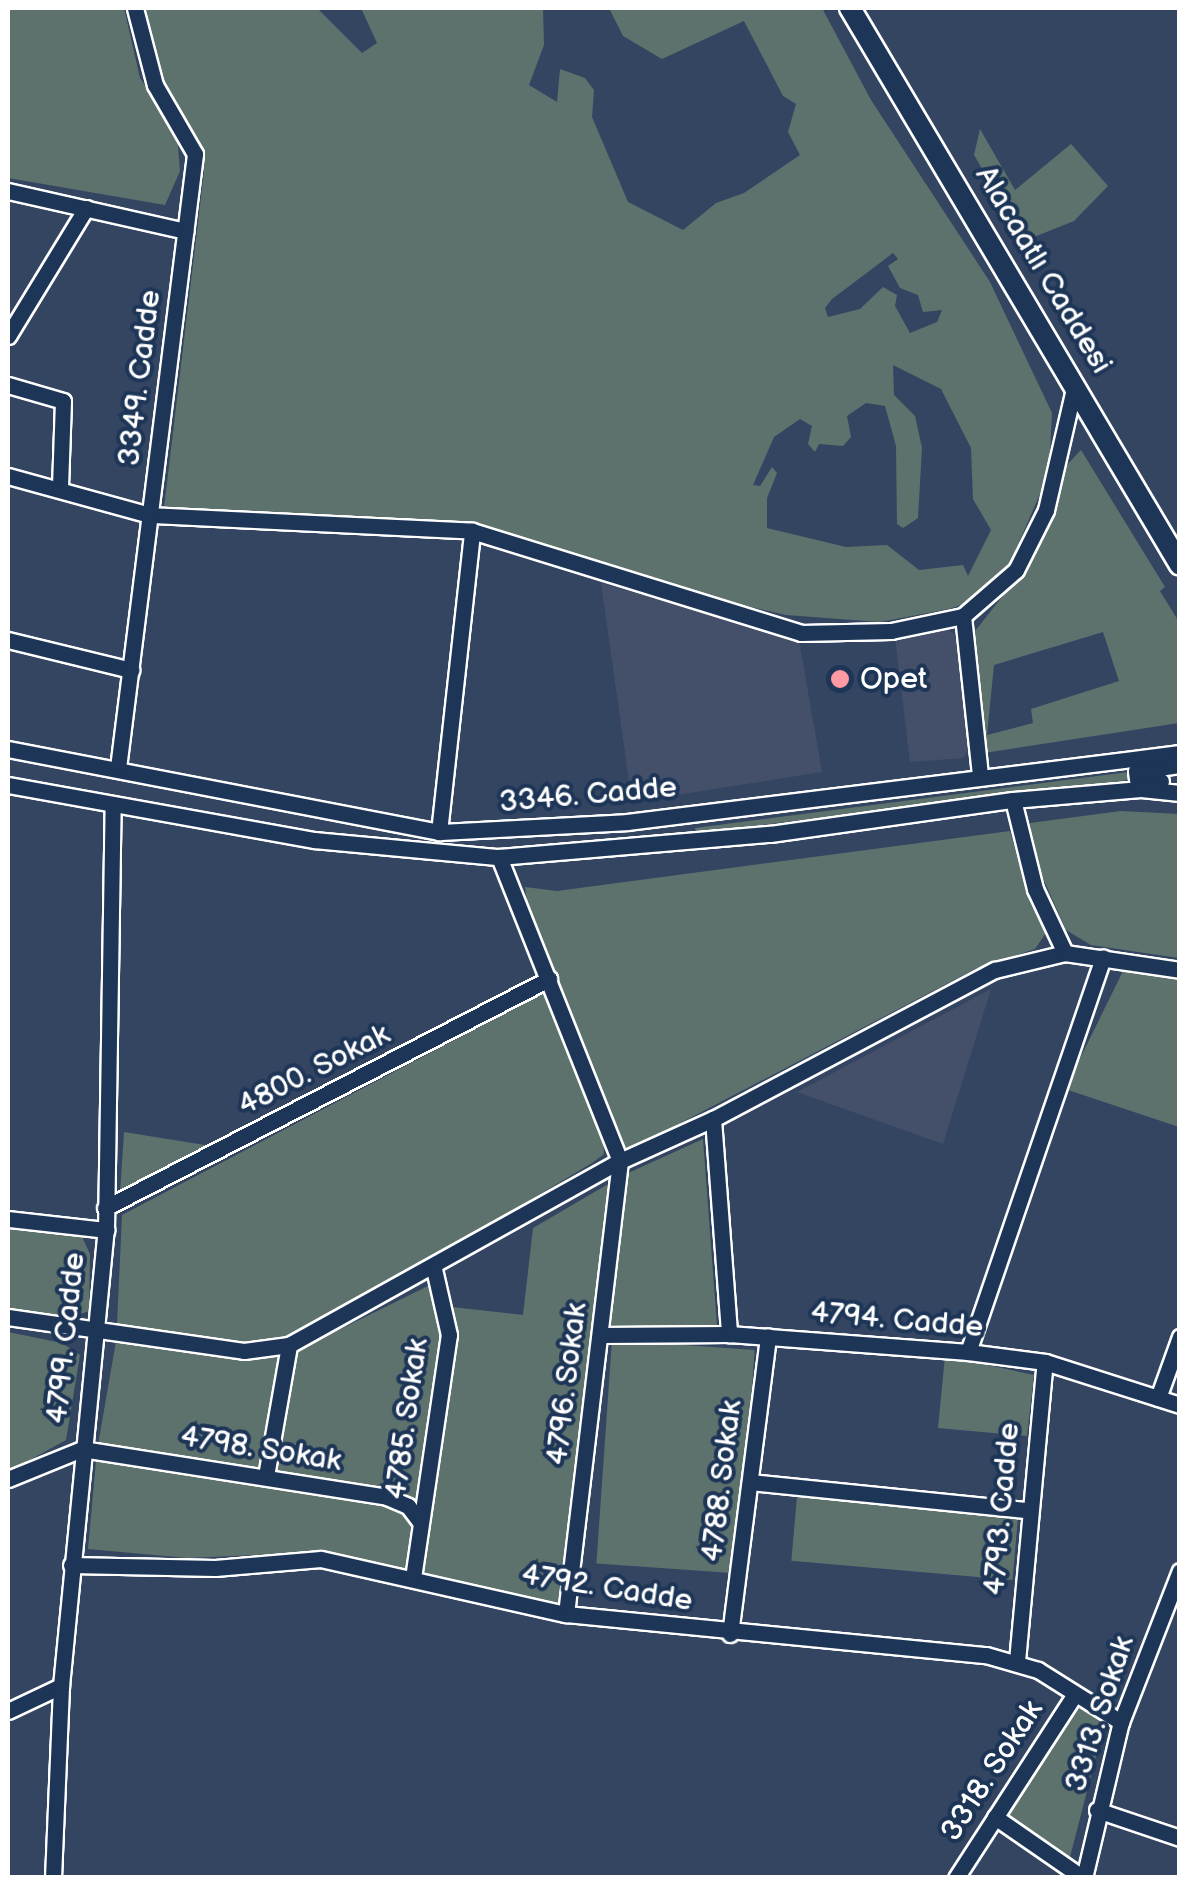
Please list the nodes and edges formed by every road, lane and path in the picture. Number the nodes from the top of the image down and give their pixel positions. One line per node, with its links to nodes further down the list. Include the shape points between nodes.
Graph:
1 (136, 8): 5 (street, 3349. Cadde, via 155,85 195,154)
2 (850, 8): 7 (main road, Alacaatlı Caddesi)
3 (8, 191): 4 (street)
4 (86, 208): 5 (street); 6 (street)
5 (186, 231): 11 (street, 3349. Cadde)
6 (8, 336)
7 (1075, 384): 13 (main road, Alacaatlı Caddesi); 14 (street, via 1036,538 1016,570)
8 (8, 385): 10 (street, via 63,402)
9 (8, 476): 10 (street)
10 (60, 487): 11 (street)
11 (150, 515): 12 (street); 16 (street, 3349. Cadde)
12 (472, 531): 14 (street, via 802,632 891,631); 27 (street)
13 (1180, 565)
14 (962, 616): 21 (street)
15 (8, 640): 16 (street)
16 (131, 670): 20 (street, 3349. Cadde)
17 (8, 749): 20 (street, 3346. Cadde)
18 (1180, 753): 21 (street, 3346. Cadde)
19 (1180, 765): 22 (street, via 1136,770 1137,779)
20 (118, 768): 27 (street, 3346. Cadde)
21 (980, 776): 27 (street, 3346. Cadde, via 569,828)
22 (1180, 784)
23 (8, 785): 26 (street, 3346. Cadde)
24 (1180, 793): 25 (street, 3346. Cadde, via 1141,789)
25 (1012, 800): 28 (street, 3346. Cadde, via 770,834); 29 (street, via 1034,889)
26 (113, 804): 28 (street, 3346. Cadde, via 314,840); 35 (street, 4799. Cadde)
27 (439, 832)
28 (499, 857): 32 (street)
29 (1066, 953): 30 (street); 33 (street, via 995,970)
30 (1103, 957): 31 (street); 46 (street)
31 (1180, 970)
32 (549, 979): 34 (street); 35 (street, 4800. Sokak)
33 (713, 1119): 34 (street); 42 (street)
34 (620, 1161): 38 (street); 41 (street, 4796. Sokak)
35 (105, 1208): 37 (street, 4799. Cadde)
36 (8, 1219): 37 (street)
37 (106, 1230): 40 (street, 4799. Cadde)
38 (434, 1269): 45 (street); 55 (street, 4785. Sokak, via 449,1335)
39 (8, 1317): 40 (street)
40 (97, 1331): 45 (street, via 244,1350); 50 (street, 4799. Cadde)
41 (602, 1334): 42 (street, 4794. Cadde); 59 (street, 4796. Sokak)
42 (729, 1334): 43 (street, 4794. Cadde)
43 (768, 1336): 46 (street, 4794. Cadde); 53 (street, 4788. Sokak)
44 (1180, 1337): 48 (street)
45 (289, 1345): 51 (street)
46 (968, 1352): 47 (street, 4794. Cadde)
47 (1044, 1362): 48 (street, 4794. Cadde); 54 (street, 4793. Cadde)
48 (1158, 1398): 49 (street, 4794. Cadde)
49 (1180, 1405)
50 (82, 1450): 51 (street, 4798. Sokak); 52 (street); 56 (street, 4799. Cadde)
51 (266, 1476): 55 (street, 4798. Sokak, via 399,1501)
52 (8, 1480)
53 (750, 1482): 54 (street); 60 (street, 4788. Sokak)
54 (1028, 1510): 61 (street, 4793. Cadde)
55 (421, 1523): 58 (street, 4785. Sokak)
56 (71, 1565): 58 (street, 4792. Cadde, via 215,1568 321,1559); 62 (street, 4799. Cadde)
57 (1180, 1571): 65 (street, 3313. Sokak)
58 (413, 1578): 59 (street, 4792. Cadde)
59 (566, 1614): 60 (street, 4792. Cadde)
60 (730, 1634): 61 (street, 4792. Cadde)
61 (1016, 1662): 63 (street, 4792. Cadde)
62 (60, 1686): 64 (street); 69 (street, 4799. Cadde)
63 (1075, 1694): 65 (street, 4792. Cadde); 67 (street, 3318. Sokak)
64 (8, 1712)
65 (1122, 1722): 66 (street, 3313. Sokak)
66 (1098, 1810): 68 (street); 71 (street, 3313. Sokak)
67 (995, 1817): 70 (street, 3318. Sokak); 71 (street)
68 (1180, 1838)
69 (53, 1878)
70 (956, 1878)
71 (1084, 1878)

